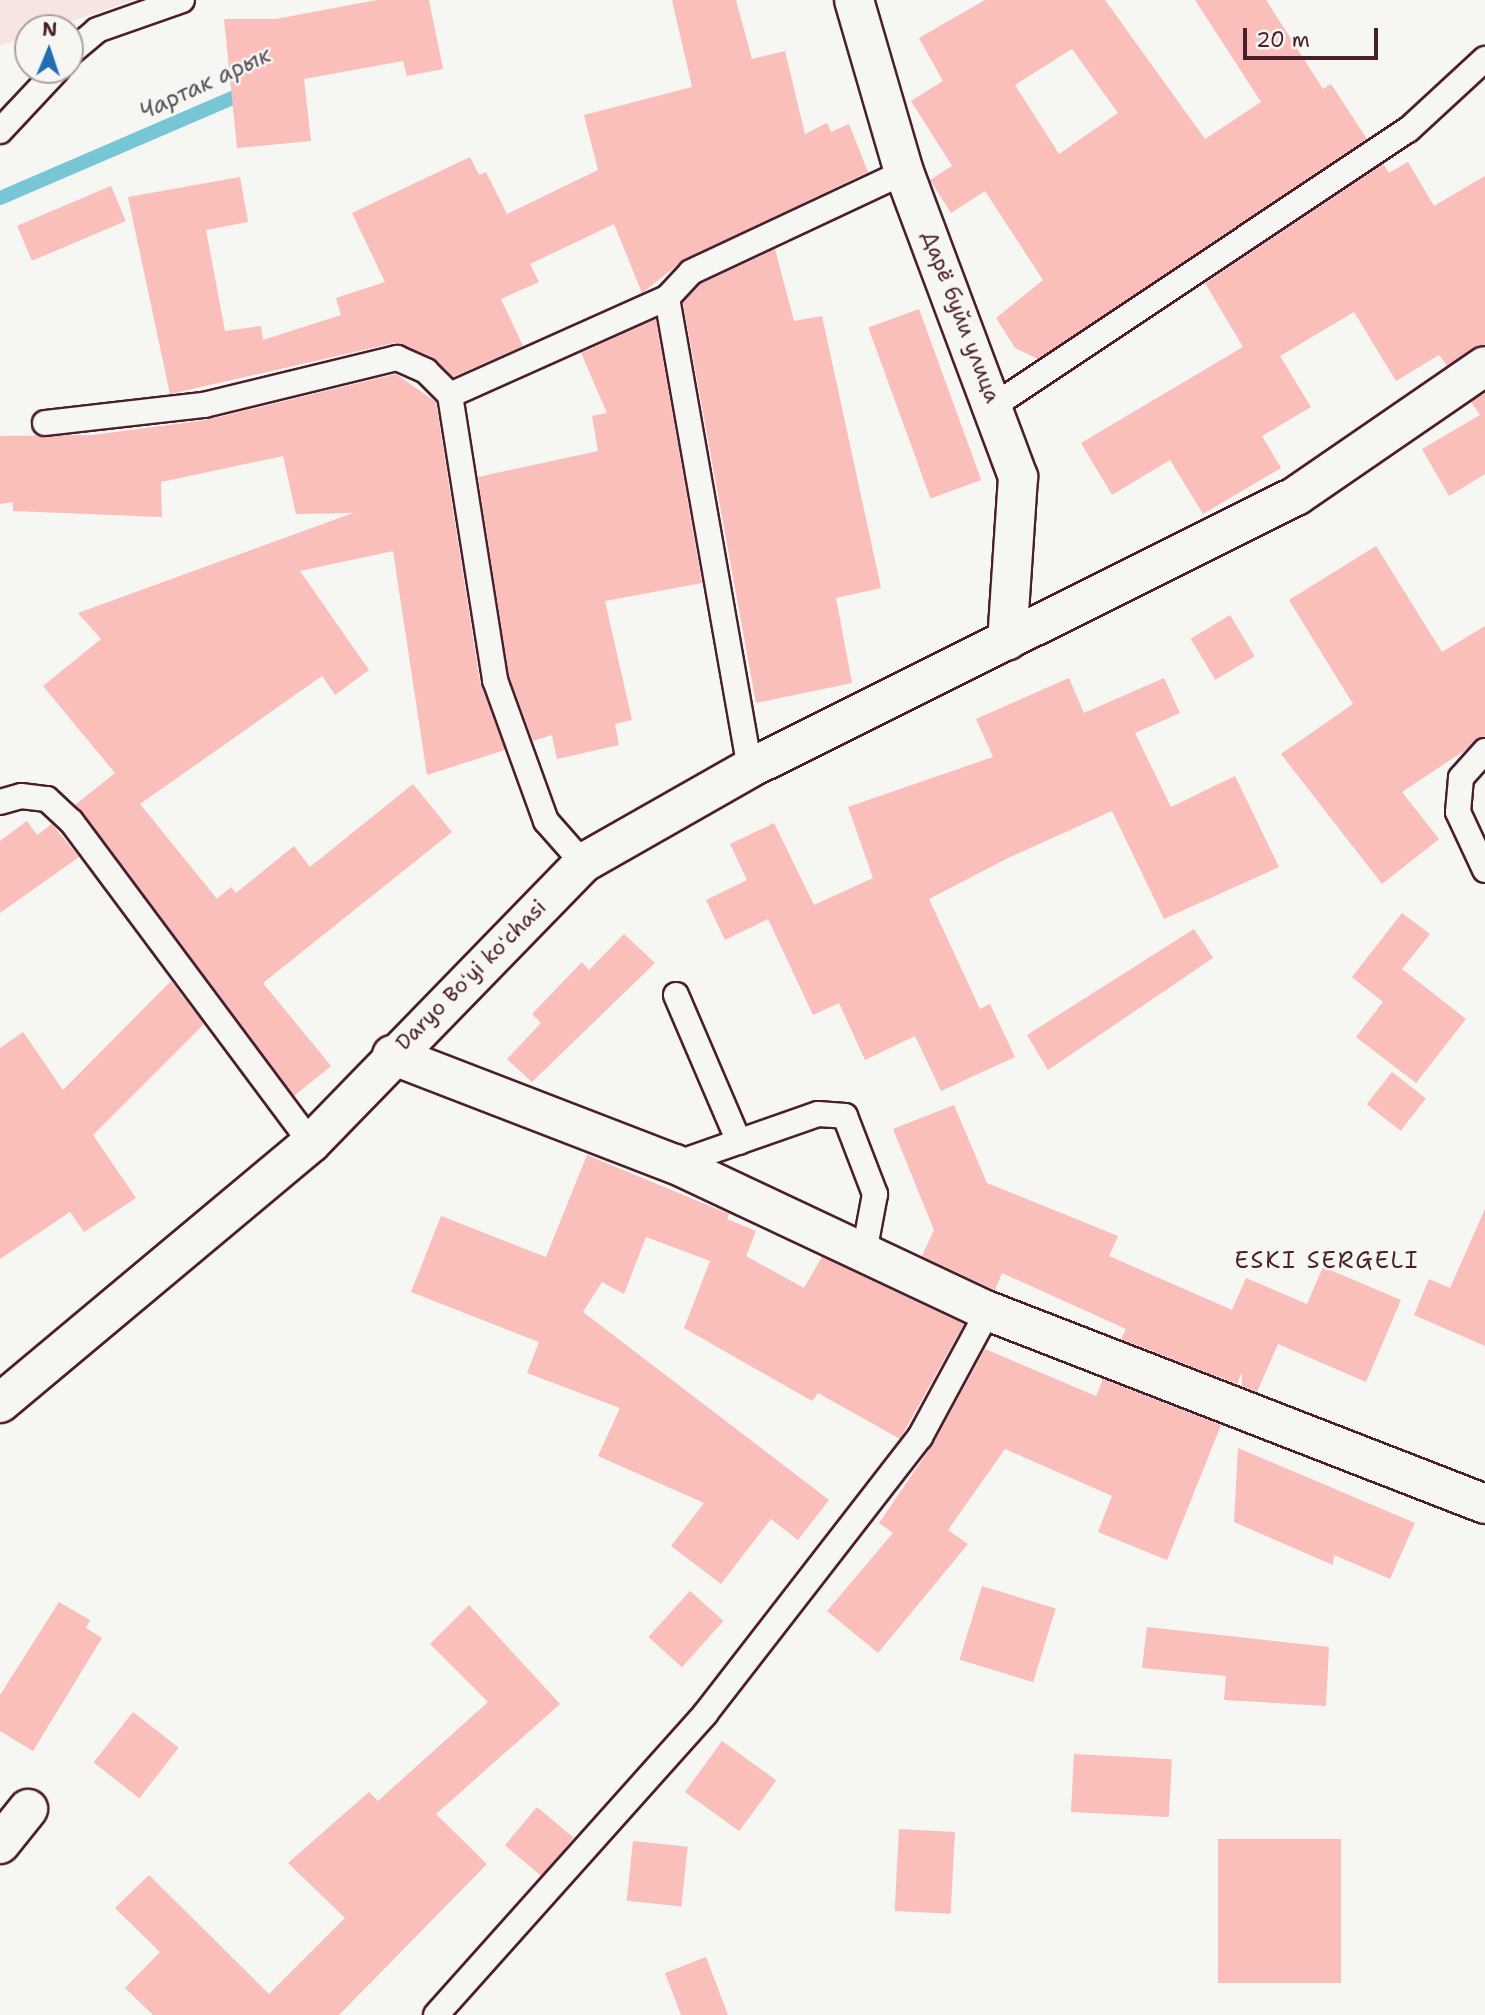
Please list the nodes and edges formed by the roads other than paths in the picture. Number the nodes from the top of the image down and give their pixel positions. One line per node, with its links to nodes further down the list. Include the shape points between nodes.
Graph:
1 (182, 0): 3 (lane, via 97,30)
2 (854, 0): 7 (street, Дарё буйи улица)
3 (84, 41)
4 (1485, 60): 11 (lane, via 1408,130)
5 (44, 84): 6 (lane)
6 (0, 131)
7 (904, 172): 8 (lane, via 691,272); 11 (street, Дарё буйи улица)
8 (667, 298): 10 (lane); 15 (lane)
9 (1485, 366): 13 (street, Daryo Boʻyi koʻchasi, via 1296,496)
10 (450, 395): 12 (lane, via 426,371 397,358 204,405); 17 (lane, via 495,680 546,821)
11 (995, 405): 13 (street, Дарё буйи улица, via 1018,477)
12 (45, 423)
13 (1007, 641): 15 (street, Daryo Boʻyi koʻchasi)
14 (1485, 751): 18 (lane, via 1461,778 1458,812)
15 (750, 768): 17 (street, Daryo Boʻyi koʻchasi)
16 (0, 802): 22 (lane, via 47,799 71,821)
17 (583, 863): 20 (street, Daryo Boʻyi koʻchasi)
18 (1485, 870)
19 (676, 995): 21 (lane)
20 (392, 1055): 22 (street, Daryo Boʻyi koʻchasi); 23 (street)
21 (739, 1142): 23 (lane); 24 (lane, via 818,1114 845,1116 875,1194)
22 (311, 1143): 26 (street, Daryo Boʻyi koʻchasi)
23 (675, 1164): 24 (street)
24 (864, 1253): 25 (street)
25 (988, 1311): 27 (street); 30 (lane, via 920,1437 705,1714)
26 (0, 1403)
27 (1485, 1504)
28 (28, 1810): 29 (street)
29 (0, 1844)
30 (436, 2015)

